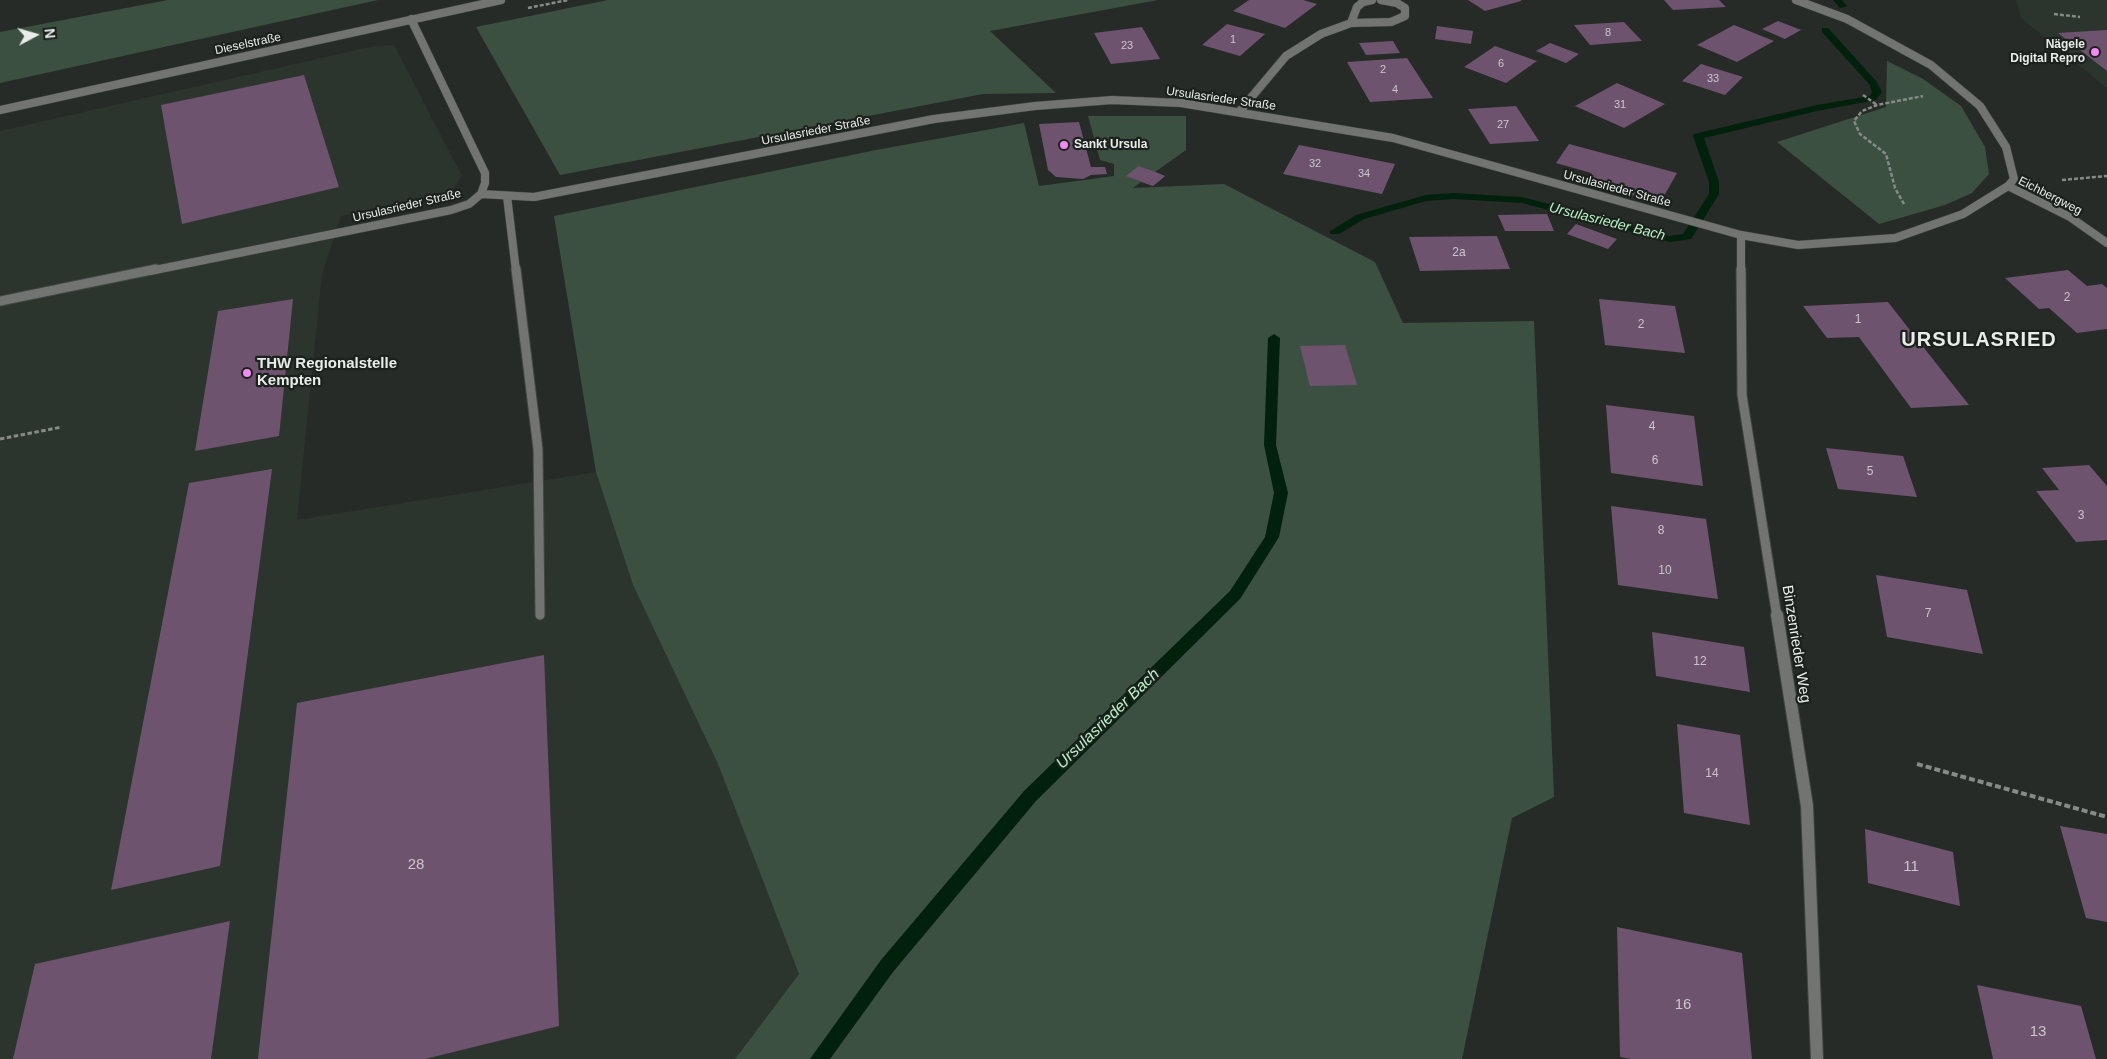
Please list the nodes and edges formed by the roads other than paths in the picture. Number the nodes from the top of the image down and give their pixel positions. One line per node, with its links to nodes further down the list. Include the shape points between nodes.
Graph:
1 (501, 0): 5 (street, Dieselstraße)
2 (1372, 0): 6 (street, via 1358,7)
3 (1381, 0): 6 (street, via 1405,8 1405,16 1390,22)
4 (1796, 0): 9 (street, via 1847,19 1944,75 1980,106 2006,147 2014,179)
5 (411, 20): 7 (street, Dieselstraße); 10 (street, via 485,173)
6 (1352, 23): 8 (street, via 1321,34 1286,56)
7 (0, 110)
8 (1239, 112): 11 (street, Ursulasrieder Straße, via 1181,103 1112,100 1035,106 934,120 534,197); 12 (street, Ursulasrieder Straße, via 1393,138)
9 (2008, 186): 12 (street, Ursulasrieder Straße, via 1963,214 1895,238 1807,245); 13 (street, Eichbergweg, via 2070,217)
10 (481, 194): 11 (street, Ursulasrieder Straße); 14 (street, Ursulasrieder Straße, via 469,204 451,210)
11 (506, 196): 15 (street, via 538,449)
12 (1741, 235): 16 (street, Binzenrieder Weg, via 1742,395 1807,806)
13 (2107, 243)
14 (0, 301)
15 (540, 615)
16 (1817, 1059)

